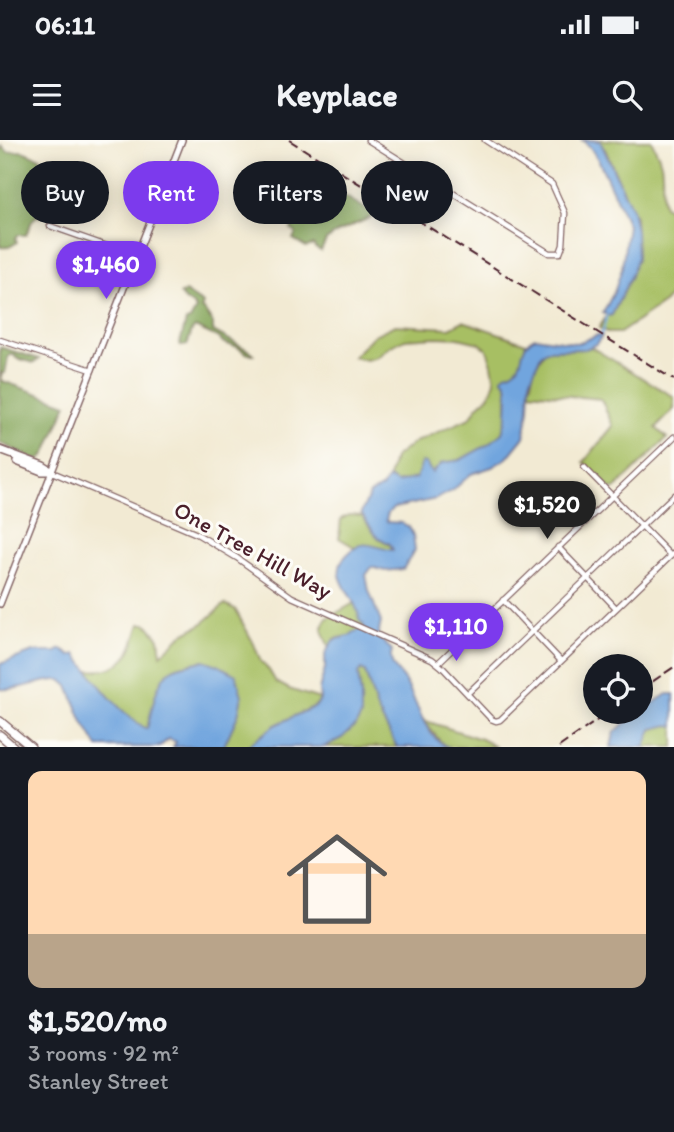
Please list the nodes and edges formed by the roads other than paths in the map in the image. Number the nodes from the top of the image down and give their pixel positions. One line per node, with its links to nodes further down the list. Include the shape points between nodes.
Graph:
1 (182, 140): 7 (main road)
2 (368, 140): 5 (street, via 557,254 563,248 566,215 552,184)
3 (485, 140): 5 (street)
4 (499, 140): 5 (street)
5 (502, 151)
6 (50, 226): 7 (street)
7 (135, 258): 9 (main road)
8 (0, 340): 9 (street)
9 (93, 371): 15 (main road)
10 (674, 437): 11 (street)
11 (667, 443): 12 (street); 16 (street)
12 (674, 450)
13 (0, 452): 15 (highway)
14 (584, 467): 16 (street)
15 (51, 471): 23 (main road); 27 (street, One Tree Hill Way, via 197,534 282,591)
16 (613, 495): 18 (street); 19 (street)
17 (674, 495): 18 (street)
18 (642, 526): 20 (street); 21 (street)
19 (558, 547): 21 (street); 22 (street)
20 (672, 554): 24 (street)
21 (587, 578): 24 (street); 25 (street)
22 (503, 600): 25 (street); 27 (street)
23 (0, 604)
24 (616, 608): 26 (street)
25 (533, 631): 26 (street); 28 (street)
26 (561, 661): 28 (street, One Tree Hill Way, via 500,720 491,719)
27 (438, 663): 28 (street, One Tree Hill Way)
28 (468, 693)
29 (0, 721): 32 (highway)
30 (0, 735): 31 (highway)
31 (13, 746)
32 (31, 747)

